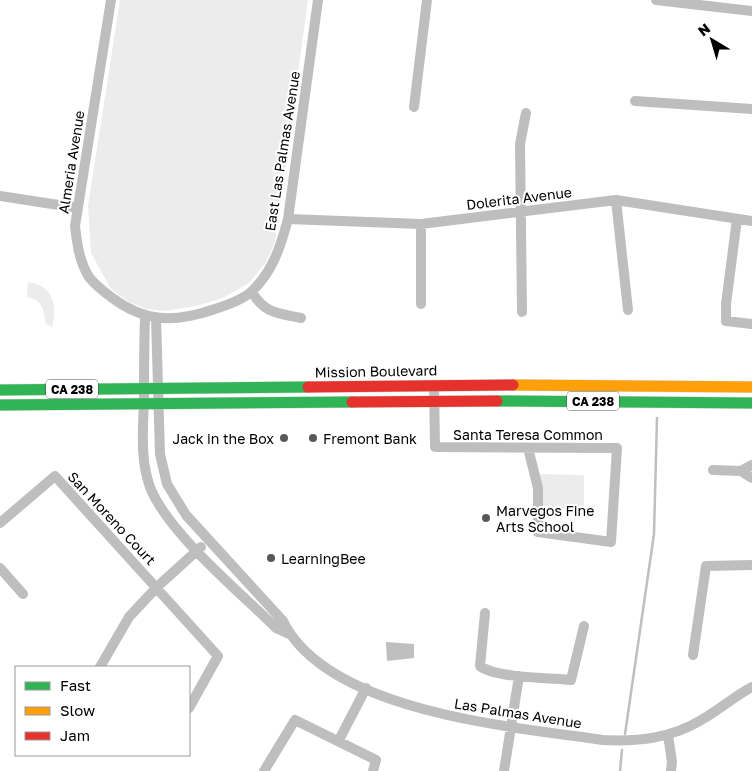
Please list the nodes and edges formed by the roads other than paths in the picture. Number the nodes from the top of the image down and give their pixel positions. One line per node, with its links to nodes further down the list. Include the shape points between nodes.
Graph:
1 (112, 0): 12 (street, Almeria Avenue)
2 (318, 0): 14 (street, East Las Palmas Avenue)
3 (427, 0): 7 (street)
4 (656, 0): 5 (street)
5 (752, 11)
6 (635, 101): 8 (street)
7 (414, 107)
8 (752, 109)
9 (526, 113): 13 (street, via 520,144)
10 (0, 196): 12 (street)
11 (616, 200): 13 (street, Dolerita Avenue); 15 (street, Dolerita Avenue); 20 (street)
12 (78, 208): 22 (street, Almeria Avenue, via 75,226 78,250 89,276 97,287 116,301)
13 (521, 210): 17 (street, Dolerita Avenue); 21 (street)
14 (288, 220): 17 (street, Dolerita Avenue); 18 (street, East Las Palmas Avenue, via 279,251)
15 (737, 220): 16 (street, Dolerita Avenue); 25 (street, via 726,321)
16 (752, 221)
17 (421, 224): 19 (street)
18 (252, 292): 23 (street, East Las Palmas Avenue, via 205,312); 24 (street, via 260,305 268,310)
19 (421, 304)
20 (628, 310)
21 (522, 312)
22 (145, 317): 23 (street, Almeria Avenue); 27 (street)
23 (156, 318): 28 (street)
24 (301, 318)
25 (752, 324)
26 (434, 385): 28 (main road, Mission Boulevard / CA 238); 29 (main road, Mission Boulevard / CA 238); 31 (street)
27 (144, 388): 28 (main road, Mission Boulevard / CA 238); 30 (main road, Mission Boulevard / CA 238); 33 (street, Las Palmas Avenue)
28 (158, 388): 34 (street)
29 (752, 388)
30 (0, 390)
31 (434, 401): 32 (main road, CA 238); 34 (main road, CA 238); 36 (street, Santa Teresa Common, via 435,447)
32 (752, 403)
33 (144, 404): 34 (main road, CA 238); 35 (main road, CA 238); 43 (street, Las Palmas Avenue, via 144,451 150,486 165,513)
34 (159, 404): 42 (street, Las Palmas Avenue, via 160,454 167,484 180,507)
35 (0, 405)
36 (528, 448): 36 (street, Santa Teresa Common, via 538,488 538,532 611,542 617,448)
37 (752, 465): 39 (street)
38 (713, 470): 39 (street)
39 (741, 471): 40 (street)
40 (752, 478)
41 (0, 523): 46 (street, San Moreno Court, via 55,476)
42 (208, 540): 43 (street); 50 (street, Las Palmas Avenue, via 283,621)
43 (197, 551): 46 (street); 50 (street, Las Palmas Avenue, via 276,628)
44 (752, 566): 51 (street, via 706,566)
45 (0, 568): 47 (street)
46 (157, 587): 52 (street, via 129,617); 56 (street, via 218,656)
47 (23, 594)
48 (485, 613): 53 (street, via 480,666)
49 (584, 626): 53 (street, via 571,680)
50 (289, 634): 55 (street, Las Palmas Avenue, via 318,662)
51 (693, 654)
52 (101, 666)
53 (519, 676): 57 (street)
54 (752, 687): 58 (street, Las Palmas Avenue, via 704,718)
55 (366, 688): 57 (street, Las Palmas Avenue, via 420,709); 59 (street)
56 (190, 706)
57 (511, 726): 58 (street, Las Palmas Avenue, via 603,740 646,740); 62 (street)
58 (668, 735): 63 (street)
59 (339, 740): 60 (street, via 295,720); 61 (street, via 376,760)
60 (264, 771)
61 (373, 771)
62 (504, 771)
63 (671, 771)

